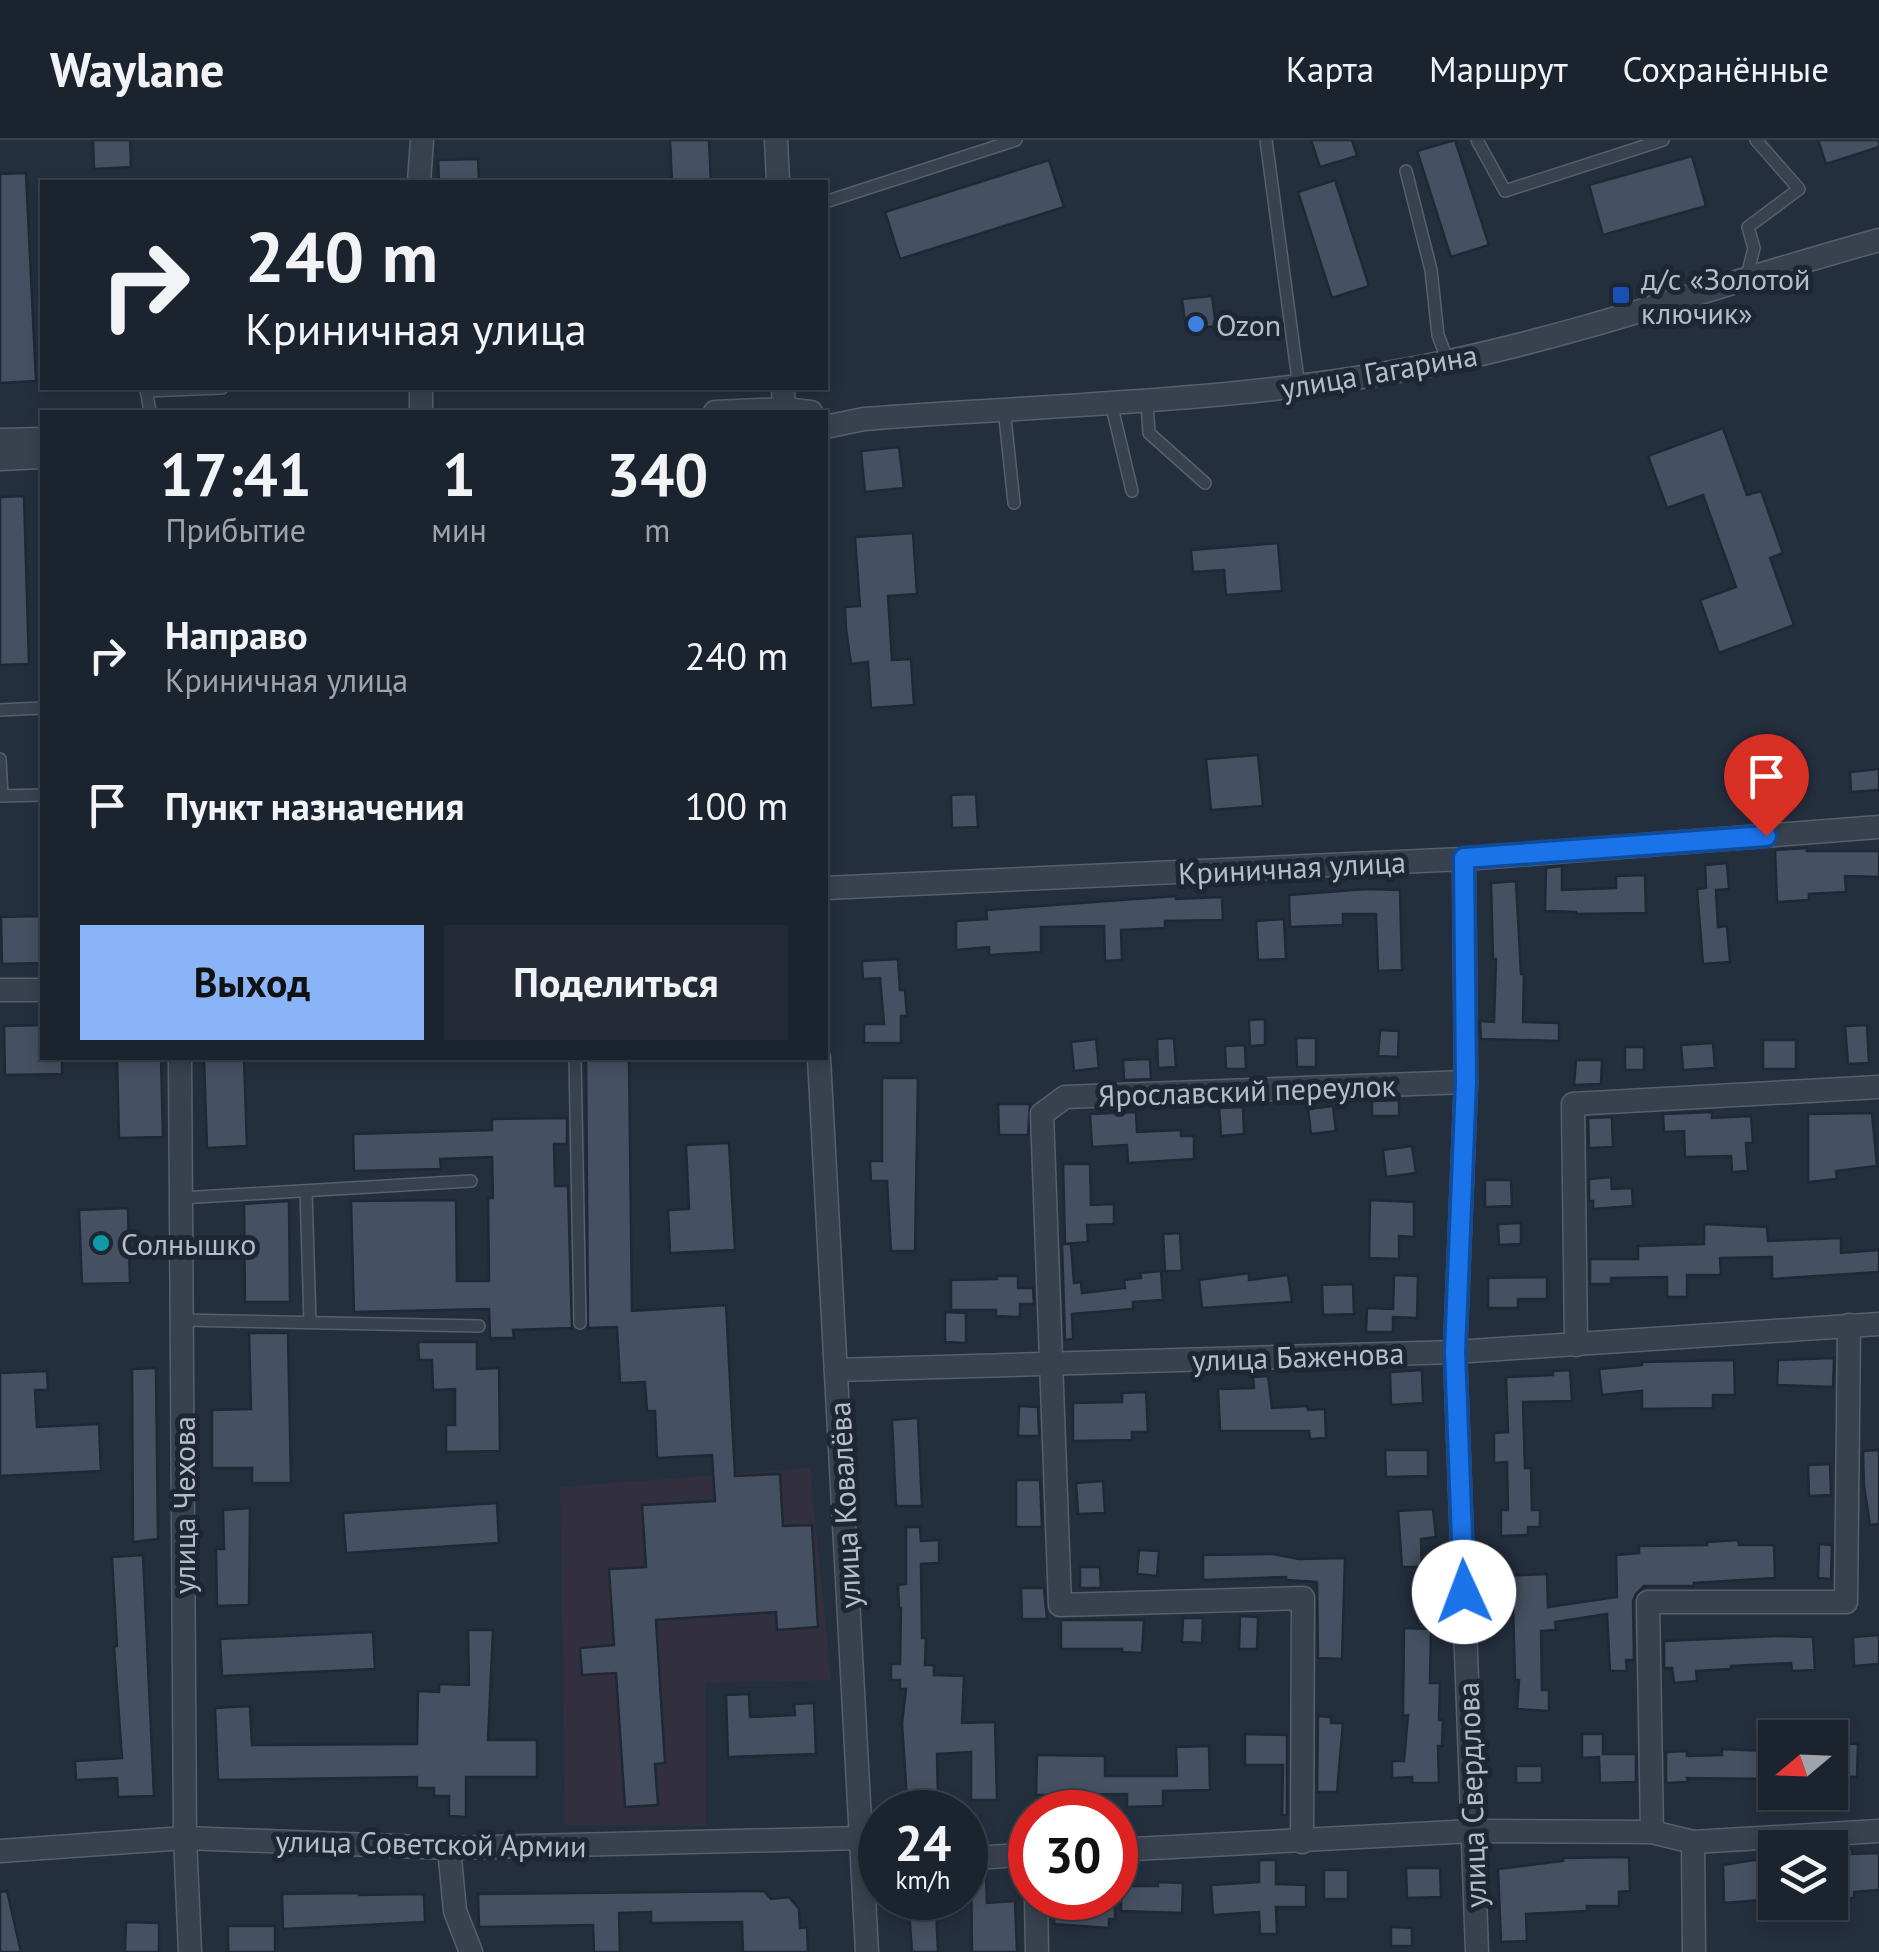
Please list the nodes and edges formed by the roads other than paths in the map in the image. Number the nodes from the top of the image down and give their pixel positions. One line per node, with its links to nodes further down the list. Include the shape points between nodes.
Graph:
1 (422, 140): 9 (street)
2 (776, 140): 10 (street)
3 (1016, 140): 11 (lane)
4 (1266, 140): 15 (lane)
5 (1477, 140): 6 (lane, via 1505,191)
6 (1663, 140)
7 (1756, 140): 13 (lane, via 1800,188 1748,227 1754,248)
8 (1406, 171): 14 (lane)
9 (419, 180)
10 (778, 180)
11 (828, 201)
12 (1879, 240): 13 (street, улица Гагарина)
13 (1747, 276): 14 (street, улица Гагарина, via 1558,336)
14 (1448, 362): 15 (street, улица Гагарина)
15 (1299, 387): 16 (street, улица Гагарина)
16 (1147, 402): 18 (street, улица Гагарина); 28 (lane, via 1149,433)
17 (784, 403): 20 (street)
18 (1110, 404): 19 (street, улица Гагарина); 29 (lane)
19 (1004, 408): 22 (street, улица Гагарина); 30 (lane)
20 (730, 410)
21 (828, 414): 22 (street, улица Гагарина)
22 (864, 419): 23 (street, улица Гагарина)
23 (828, 426)
24 (40, 439): 25 (street)
25 (0, 440)
26 (40, 457): 27 (street)
27 (0, 458)
28 (1205, 483)
29 (1132, 490)
30 (1014, 503)
31 (40, 708): 32 (lane)
32 (0, 710)
33 (0, 759): 34 (lane, via 2,796)
34 (40, 796)
35 (1879, 827): 36 (street, Криничная улица)
36 (1464, 858): 37 (street, Криничная улица); 43 (street, улица Свердлова)
37 (828, 888)
38 (0, 990): 39 (street)
39 (40, 990)
40 (180, 1060): 47 (street, улица Чехова)
41 (575, 1060): 50 (lane)
42 (819, 1060): 57 (street, улица Ковалёва)
43 (1466, 1082): 55 (street, улица Свердлова); 56 (street, Ярославский переулок, via 1065,1096 1042,1114)
44 (1879, 1087): 54 (street, via 1573,1104)
45 (471, 1181): 46 (lane)
46 (306, 1191): 47 (lane); 49 (lane)
47 (181, 1198): 48 (street, улица Чехова)
48 (182, 1320): 49 (lane); 62 (street, улица Чехова)
49 (310, 1322): 53 (lane)
50 (580, 1323)
51 (1879, 1324): 52 (street, улица Баженова)
52 (1849, 1325): 54 (street, улица Баженова); 61 (street, via 1846,1602 1648,1602)
53 (479, 1326)
54 (1576, 1345): 55 (street, улица Баженова)
55 (1455, 1352): 56 (street, улица Баженова); 59 (street, улица Свердлова)
56 (1050, 1363): 57 (street, улица Баженова); 64 (street, via 1060,1605 1303,1598)
57 (836, 1370): 58 (street, улица Ковалёва)
58 (859, 1790)
59 (1473, 1831): 61 (street); 64 (street); 75 (street, улица Свердлова)
60 (1879, 1831): 65 (street)
61 (1652, 1832): 65 (street)
62 (185, 1838): 66 (street, улица Советской Армии); 68 (street, улица Советской Армии); 71 (street, улица Чехова)
63 (858, 1838): 66 (street, улица Советской Армии)
64 (1302, 1842): 67 (street)
65 (1693, 1842): 76 (street)
66 (449, 1848): 72 (street, via 456,1910)
67 (1138, 1849)
68 (0, 1851)
69 (869, 1920): 73 (street, улица Ковалёва)
70 (1036, 1920): 74 (street)
71 (190, 1952)
72 (470, 1952)
73 (867, 1952)
74 (1037, 1952)
75 (1478, 1952)
76 (1694, 1952)

